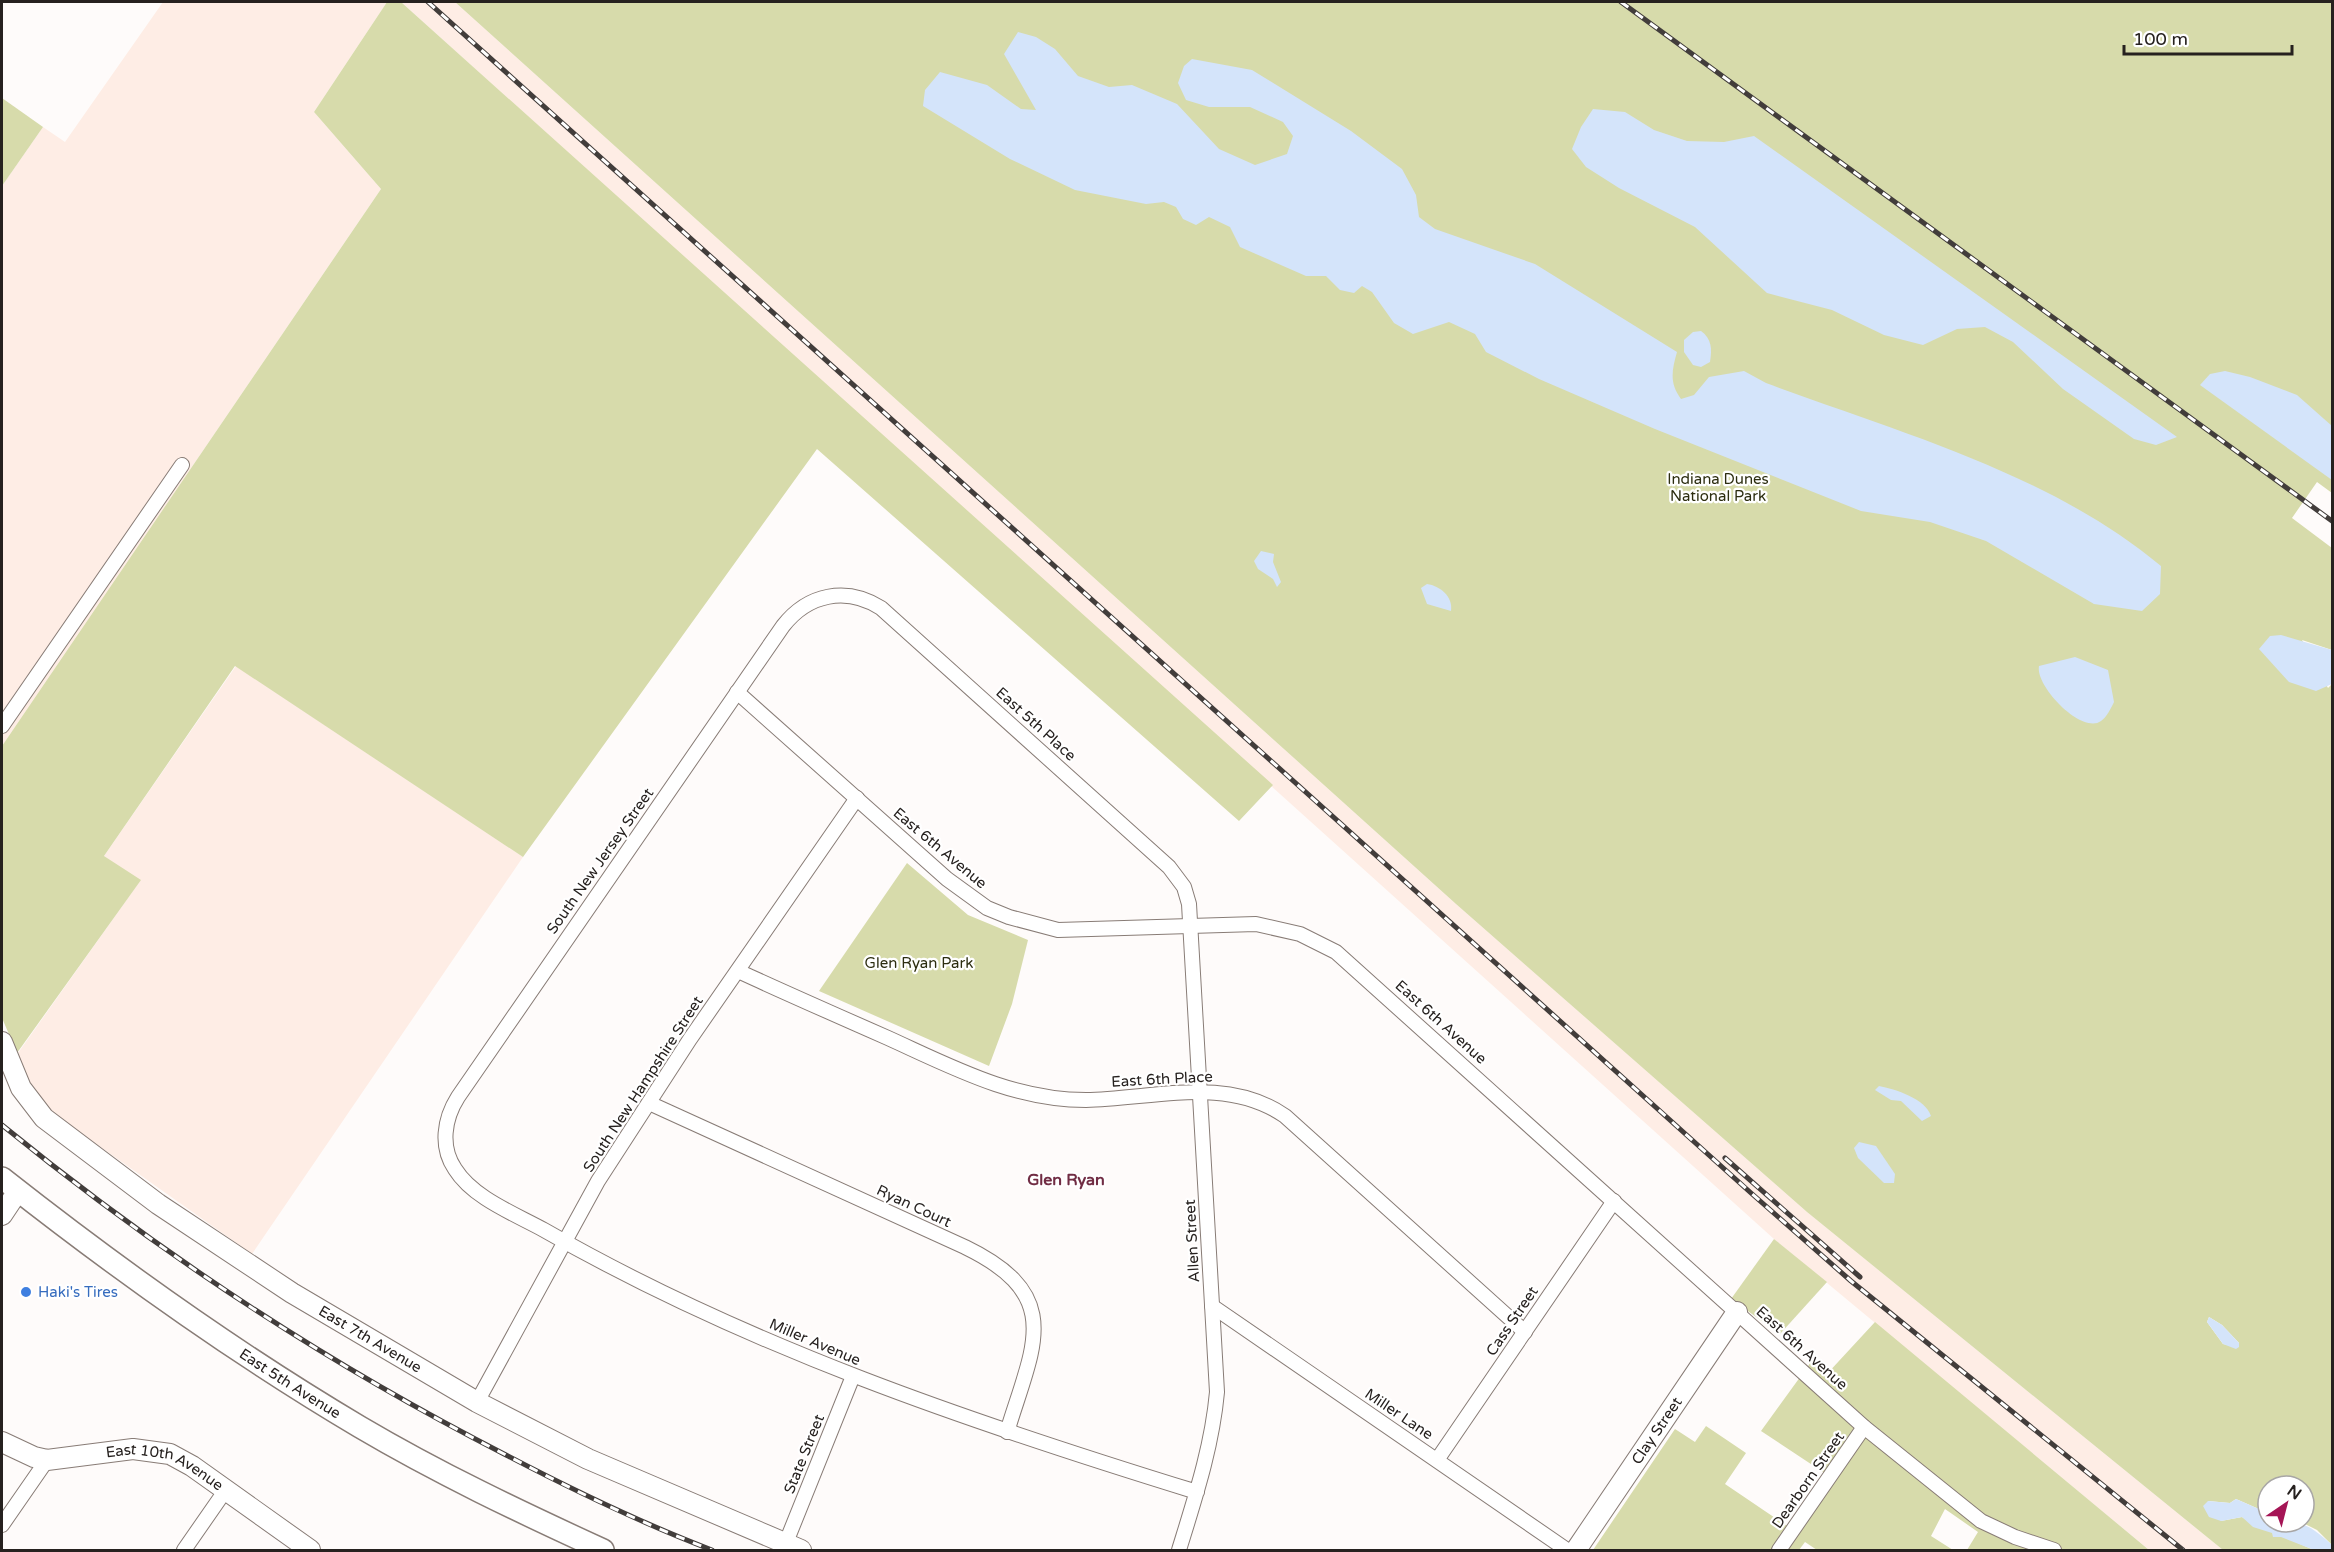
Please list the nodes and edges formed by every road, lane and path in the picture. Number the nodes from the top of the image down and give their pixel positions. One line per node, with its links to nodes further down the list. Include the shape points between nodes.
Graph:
1 (182, 465): 4 (street)
2 (818, 598): 3 (street, South New Jersey Street, via 791,615); 6 (street, East 5th Place, via 858,597 871,601 893,618 1169,867 1184,887)
3 (737, 692): 5 (street, East 6th Avenue); 11 (street, South New Jersey Street, via 454,1102 446,1127)
4 (2, 726)
5 (857, 798): 6 (street, East 6th Avenue, via 966,895 1009,917 1058,930); 7 (street, South New Hampshire Street)
6 (1189, 926): 9 (street, Allen Street); 14 (street, East 6th Avenue, via 1235,923 1279,927 1336,952)
7 (738, 971): 9 (street, East 6th Place, via 1002,1088 1085,1100); 10 (street, South New Hampshire Street)
8 (2, 1042): 21 (street, East 7th Avenue, via 34,1108 100,1162 239,1259)
9 (1200, 1093): 17 (street, Allen Street); 19 (street, East 6th Place, via 1238,1094 1285,1116)
10 (649, 1103): 16 (street, South New Hampshire Street); 23 (street, Ryan Court, via 1000,1265 1013,1277 1028,1304 1034,1339)
11 (450, 1160): 16 (street, Miller Avenue, via 461,1178 476,1191)
12 (2, 1178): 13 (main road, East 5th Avenue)
13 (18, 1191): 15 (street); 33 (main road, East 5th Avenue, via 295,1387 423,1462)
14 (1614, 1201): 18 (street, East 6th Avenue); 19 (street, Cass Street)
15 (2, 1215)
16 (564, 1242): 20 (street, Miller Avenue, via 674,1297); 21 (street, South New Hampshire Street)
17 (1212, 1306): 26 (street, Miller Lane); 28 (street, Allen Street, via 1217,1392)
18 (1737, 1312): 22 (street, East 6th Avenue); 36 (street, Clay Street)
19 (1525, 1332): 26 (street, Cass Street)
20 (853, 1376): 23 (street, Miller Avenue); 30 (street, State Street)
21 (477, 1402): 30 (street, East 7th Avenue, via 588,1459)
22 (1864, 1427): 37 (street, Dearborn Street); 38 (street, East 6th Avenue, via 1981,1521)
23 (1007, 1432): 28 (street, Miller Avenue)
24 (2, 1442): 25 (street, East 10th Avenue)
25 (47, 1460): 27 (street, East 10th Avenue, via 133,1449 158,1451 181,1459); 29 (street)
26 (1437, 1460): 35 (street, Miller Lane)
27 (225, 1491): 31 (street); 32 (street, East 10th Avenue)
28 (1197, 1492): 34 (street, Allen Street)
29 (2, 1525)
30 (793, 1548)
31 (184, 1551)
32 (309, 1551)
33 (603, 1551)
34 (1179, 1551)
35 (1567, 1551)
36 (1576, 1551)
37 (1779, 1551)
38 (2055, 1551)

